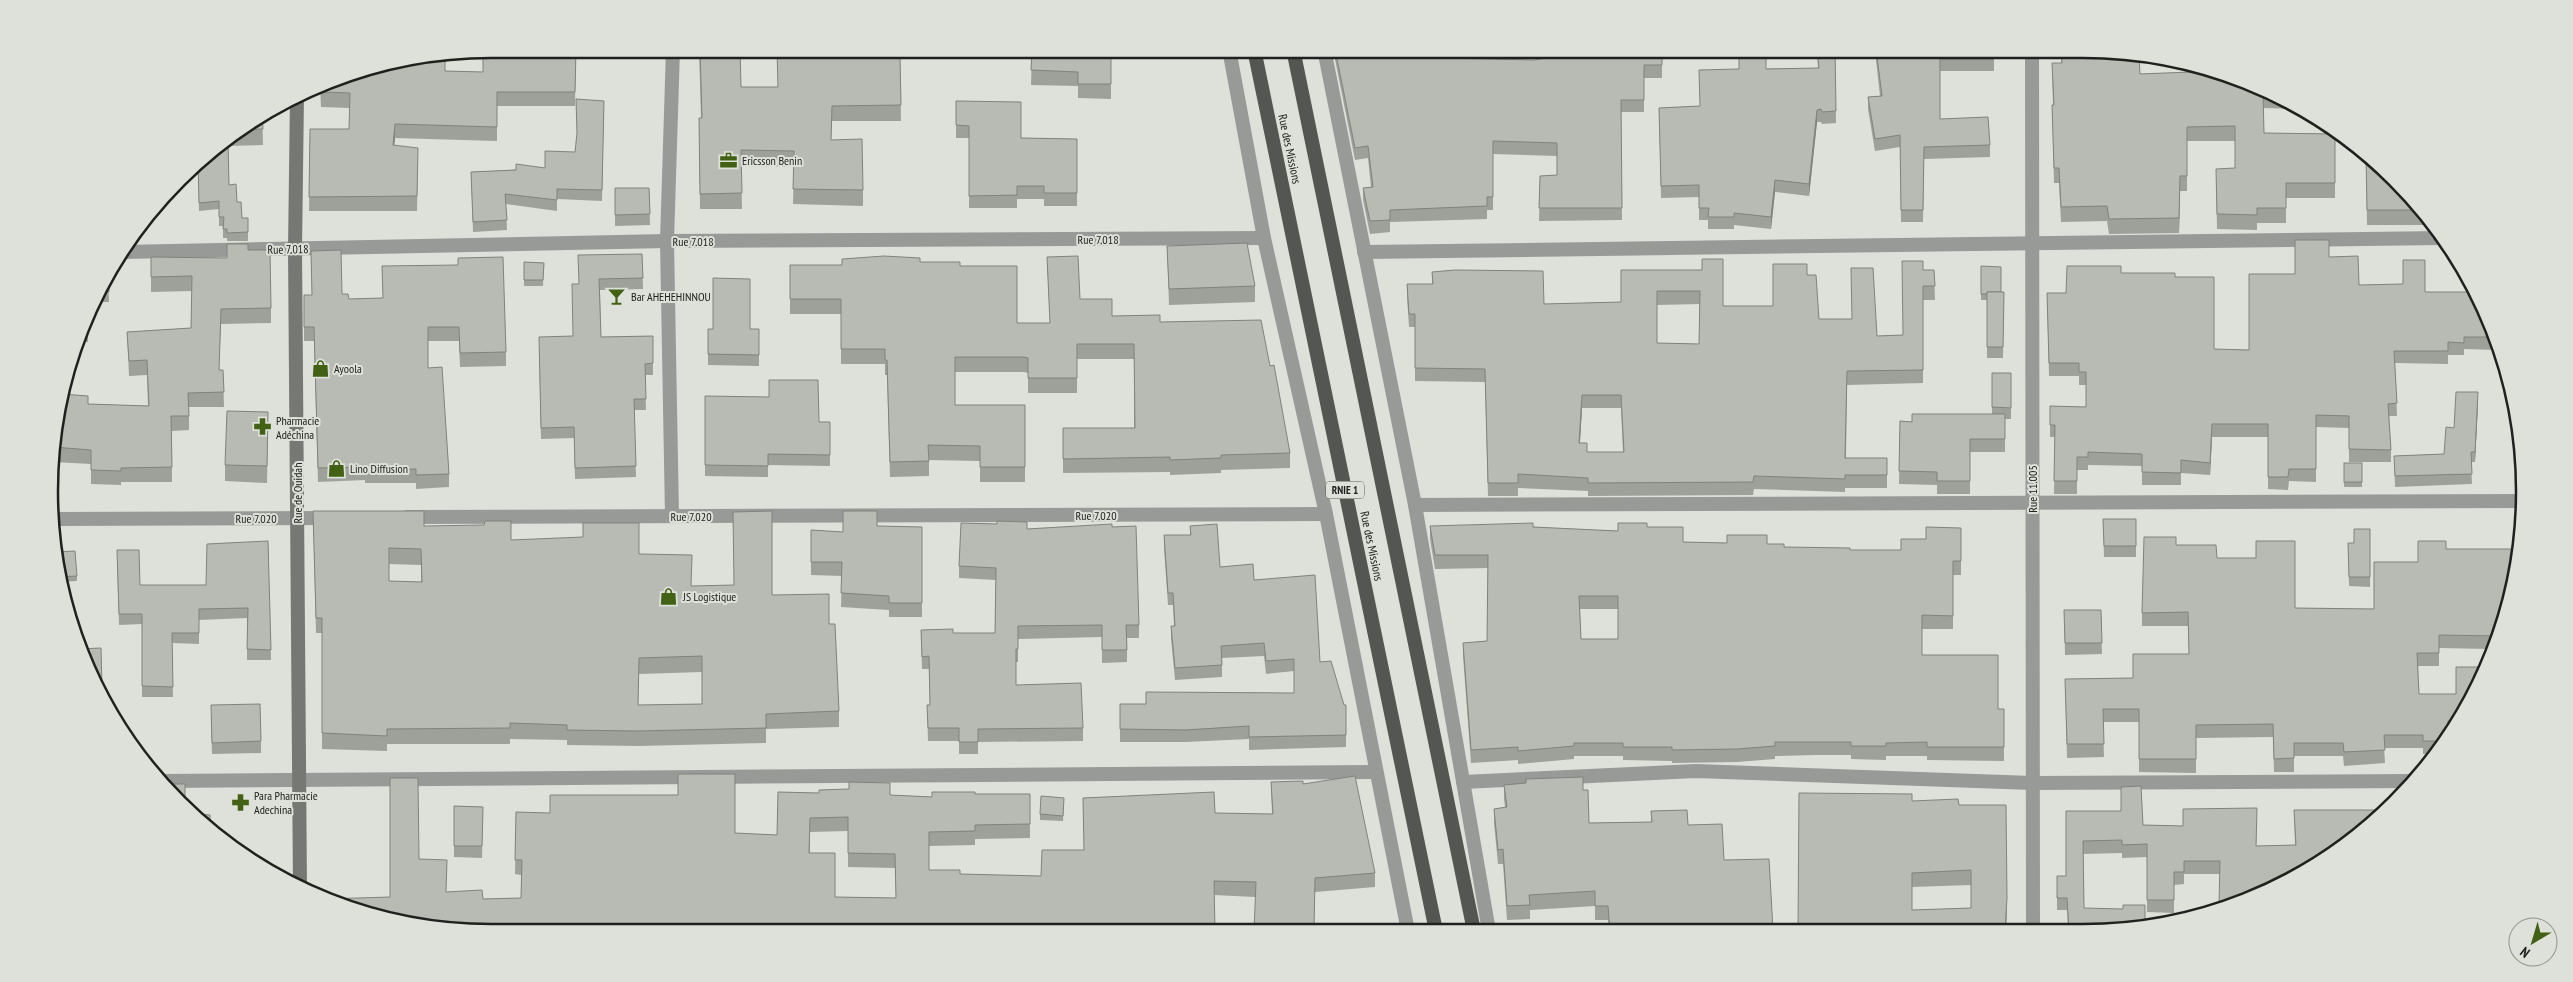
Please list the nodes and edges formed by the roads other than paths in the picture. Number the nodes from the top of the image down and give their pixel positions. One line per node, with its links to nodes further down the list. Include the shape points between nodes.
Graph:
1 (673, 58): 10 (street)
2 (1231, 58): 8 (street)
3 (1256, 58): 32 (highway, Rue des Missions / RNIE 1)
4 (1295, 58): 33 (highway, Rue des Missions / RNIE 1)
5 (1326, 58): 14 (street)
6 (2032, 58): 11 (street, Rue 11.005)
7 (297, 103): 12 (main road, Rue de Ouidah)
8 (1264, 238): 10 (street, Rue 7.018); 18 (street)
9 (2434, 238): 11 (street)
10 (667, 241): 12 (street, Rue 7.018); 19 (street)
11 (2033, 244): 14 (street); 16 (street, Rue 11.005)
12 (295, 249): 13 (street, Rue 7.018); 20 (main road, Rue de Ouidah)
13 (130, 252)
14 (1364, 252): 17 (street)
15 (2516, 501): 16 (street)
16 (2032, 503): 17 (street); 29 (street, Rue 11.005)
17 (1415, 505): 28 (street)
18 (1326, 514): 19 (street, Rue 7.020); 24 (street)
19 (672, 516): 22 (street, Rue 7.020)
20 (298, 518): 21 (street, Rue 7.020); 23 (street, Rue 7.020); 25 (main road, Rue de Ouidah)
21 (347, 518)
22 (396, 518)
23 (58, 519)
24 (1375, 772): 25 (street); 31 (street)
25 (299, 780): 27 (street); 30 (main road, Rue de Ouidah)
26 (2405, 780): 29 (street)
27 (169, 781)
28 (1463, 782): 29 (street, via 1696,771); 34 (street)
29 (2033, 783): 35 (street, Rue 11.005)
30 (300, 880)
31 (1407, 924)
32 (1435, 924)
33 (1473, 924)
34 (1488, 924)
35 (2033, 924)

